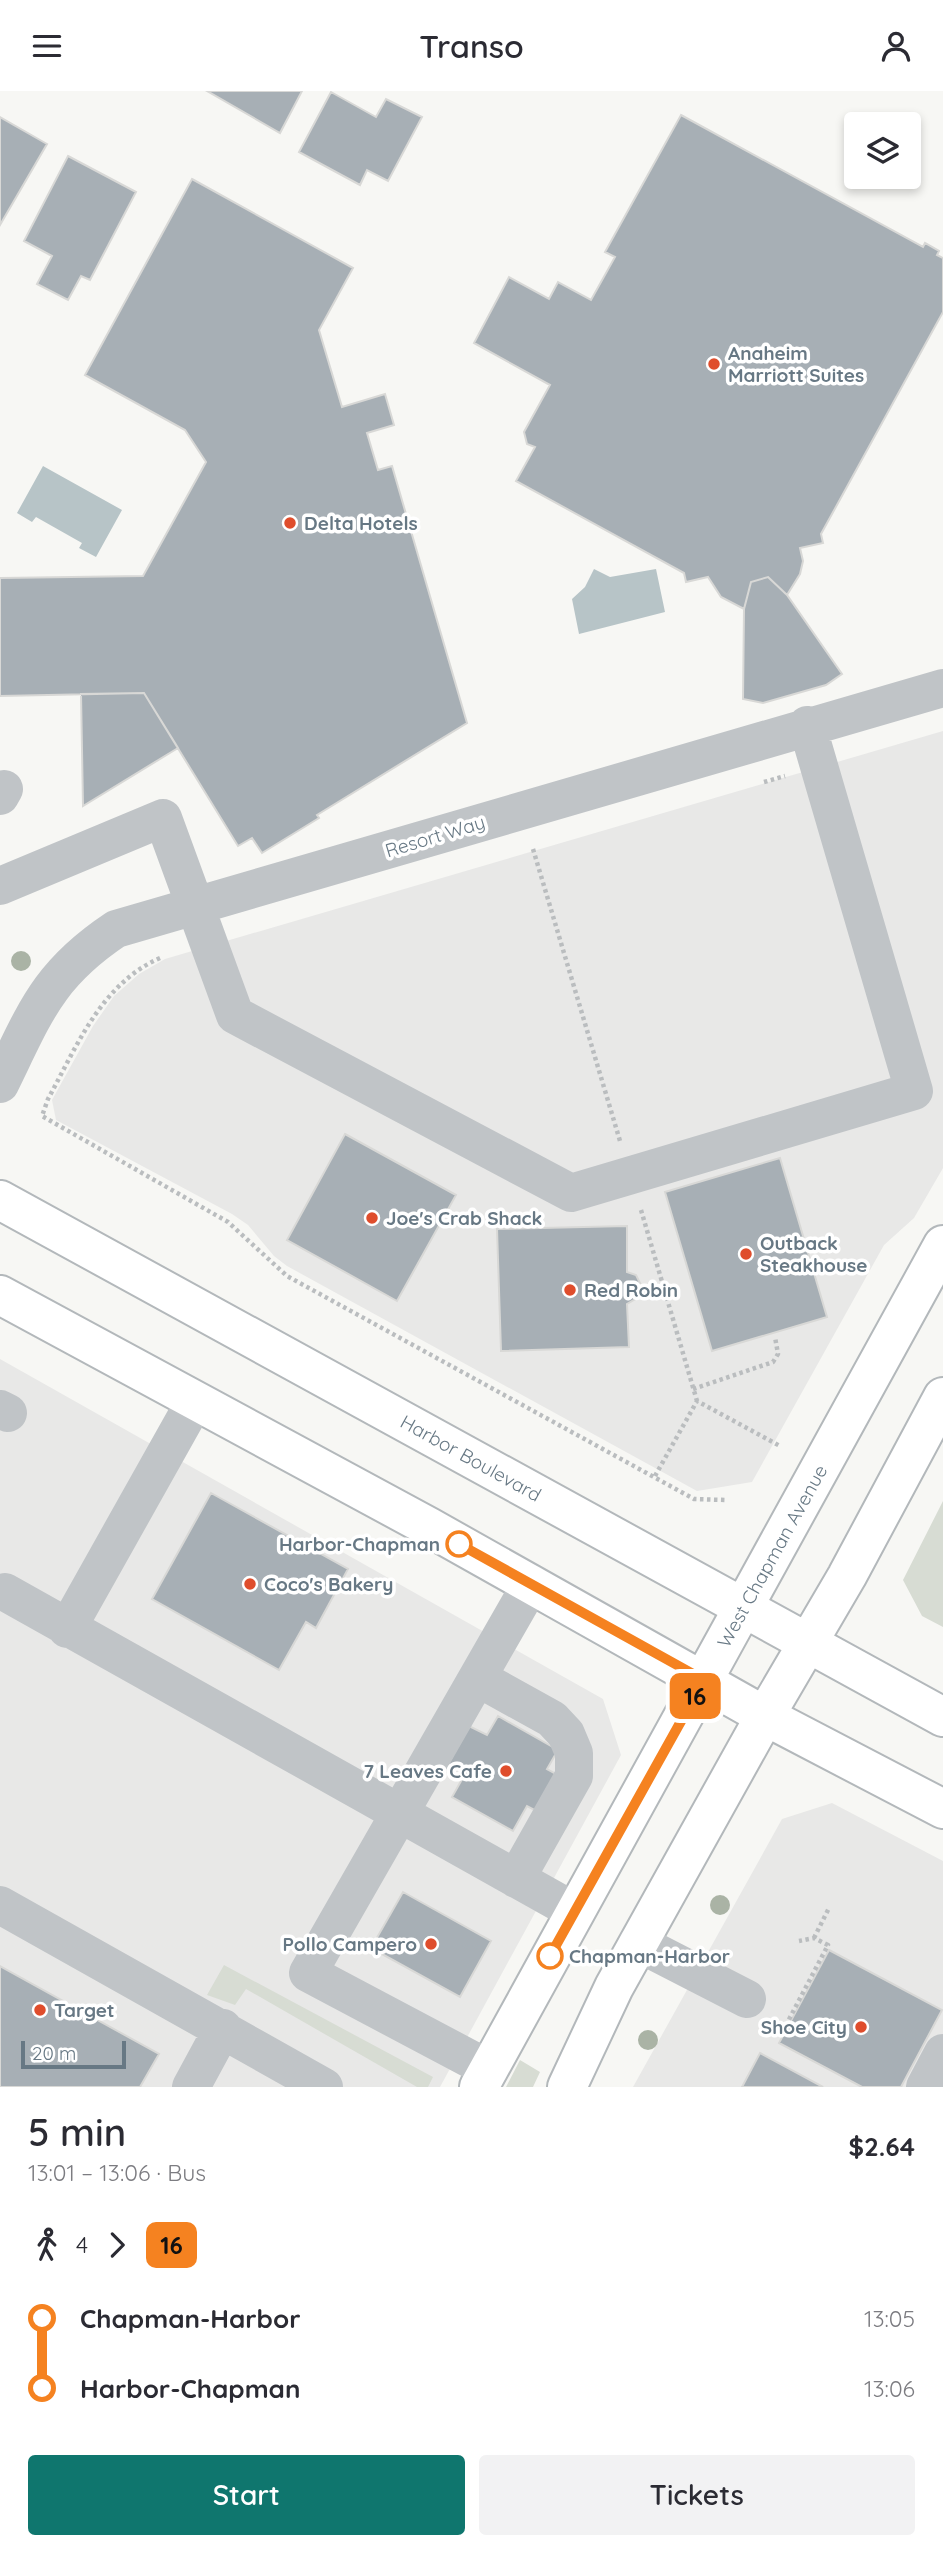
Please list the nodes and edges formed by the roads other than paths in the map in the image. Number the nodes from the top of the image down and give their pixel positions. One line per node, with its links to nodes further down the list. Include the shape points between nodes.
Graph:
1 (943, 688): 2 (street, Resort Way)
2 (807, 725): 4 (street, Resort Way); 4 (street, via 914,1091 571,1193 235,1015)
3 (0, 886): 4 (street, via 163,818)
4 (194, 907): 5 (street, Resort Way, via 116,929 81,953 45,993)
5 (0, 1084)
6 (0, 1200): 13 (main road, Harbor Boulevard)
7 (943, 1245): 13 (main road, West Chapman Avenue)
8 (0, 1295): 10 (main road)
9 (943, 1397): 15 (main road)
10 (195, 1401): 11 (main road); 14 (street)
11 (531, 1584): 16 (street); 17 (main road)
12 (5, 1592): 14 (street)
13 (744, 1608): 15 (main road, Harbor Boulevard); 17 (main road, West Chapman Avenue)
14 (67, 1629): 21 (street)
15 (807, 1643): 18 (main road); 19 (main road, Harbor Boulevard)
16 (478, 1678): 21 (street); 22 (street, via 552,1719 566,1734 574,1753 574,1776)
17 (704, 1680): 18 (main road); 24 (main road, West Chapman Avenue)
18 (765, 1716): 20 (main road); 25 (main road)
19 (943, 1717)
20 (943, 1809)
21 (400, 1816): 22 (street); 29 (street, via 308,1973)
22 (516, 1879): 24 (street)
23 (0, 1905): 27 (street)
24 (574, 1911): 29 (main road, West Chapman Avenue)
25 (638, 1943): 26 (street); 30 (main road, via 614,1987)
26 (757, 2009)
27 (223, 2028): 31 (street); 32 (street)
28 (943, 2053): 33 (street)
29 (484, 2078)
30 (576, 2084)
31 (191, 2087)
32 (324, 2087)
33 (925, 2087)

